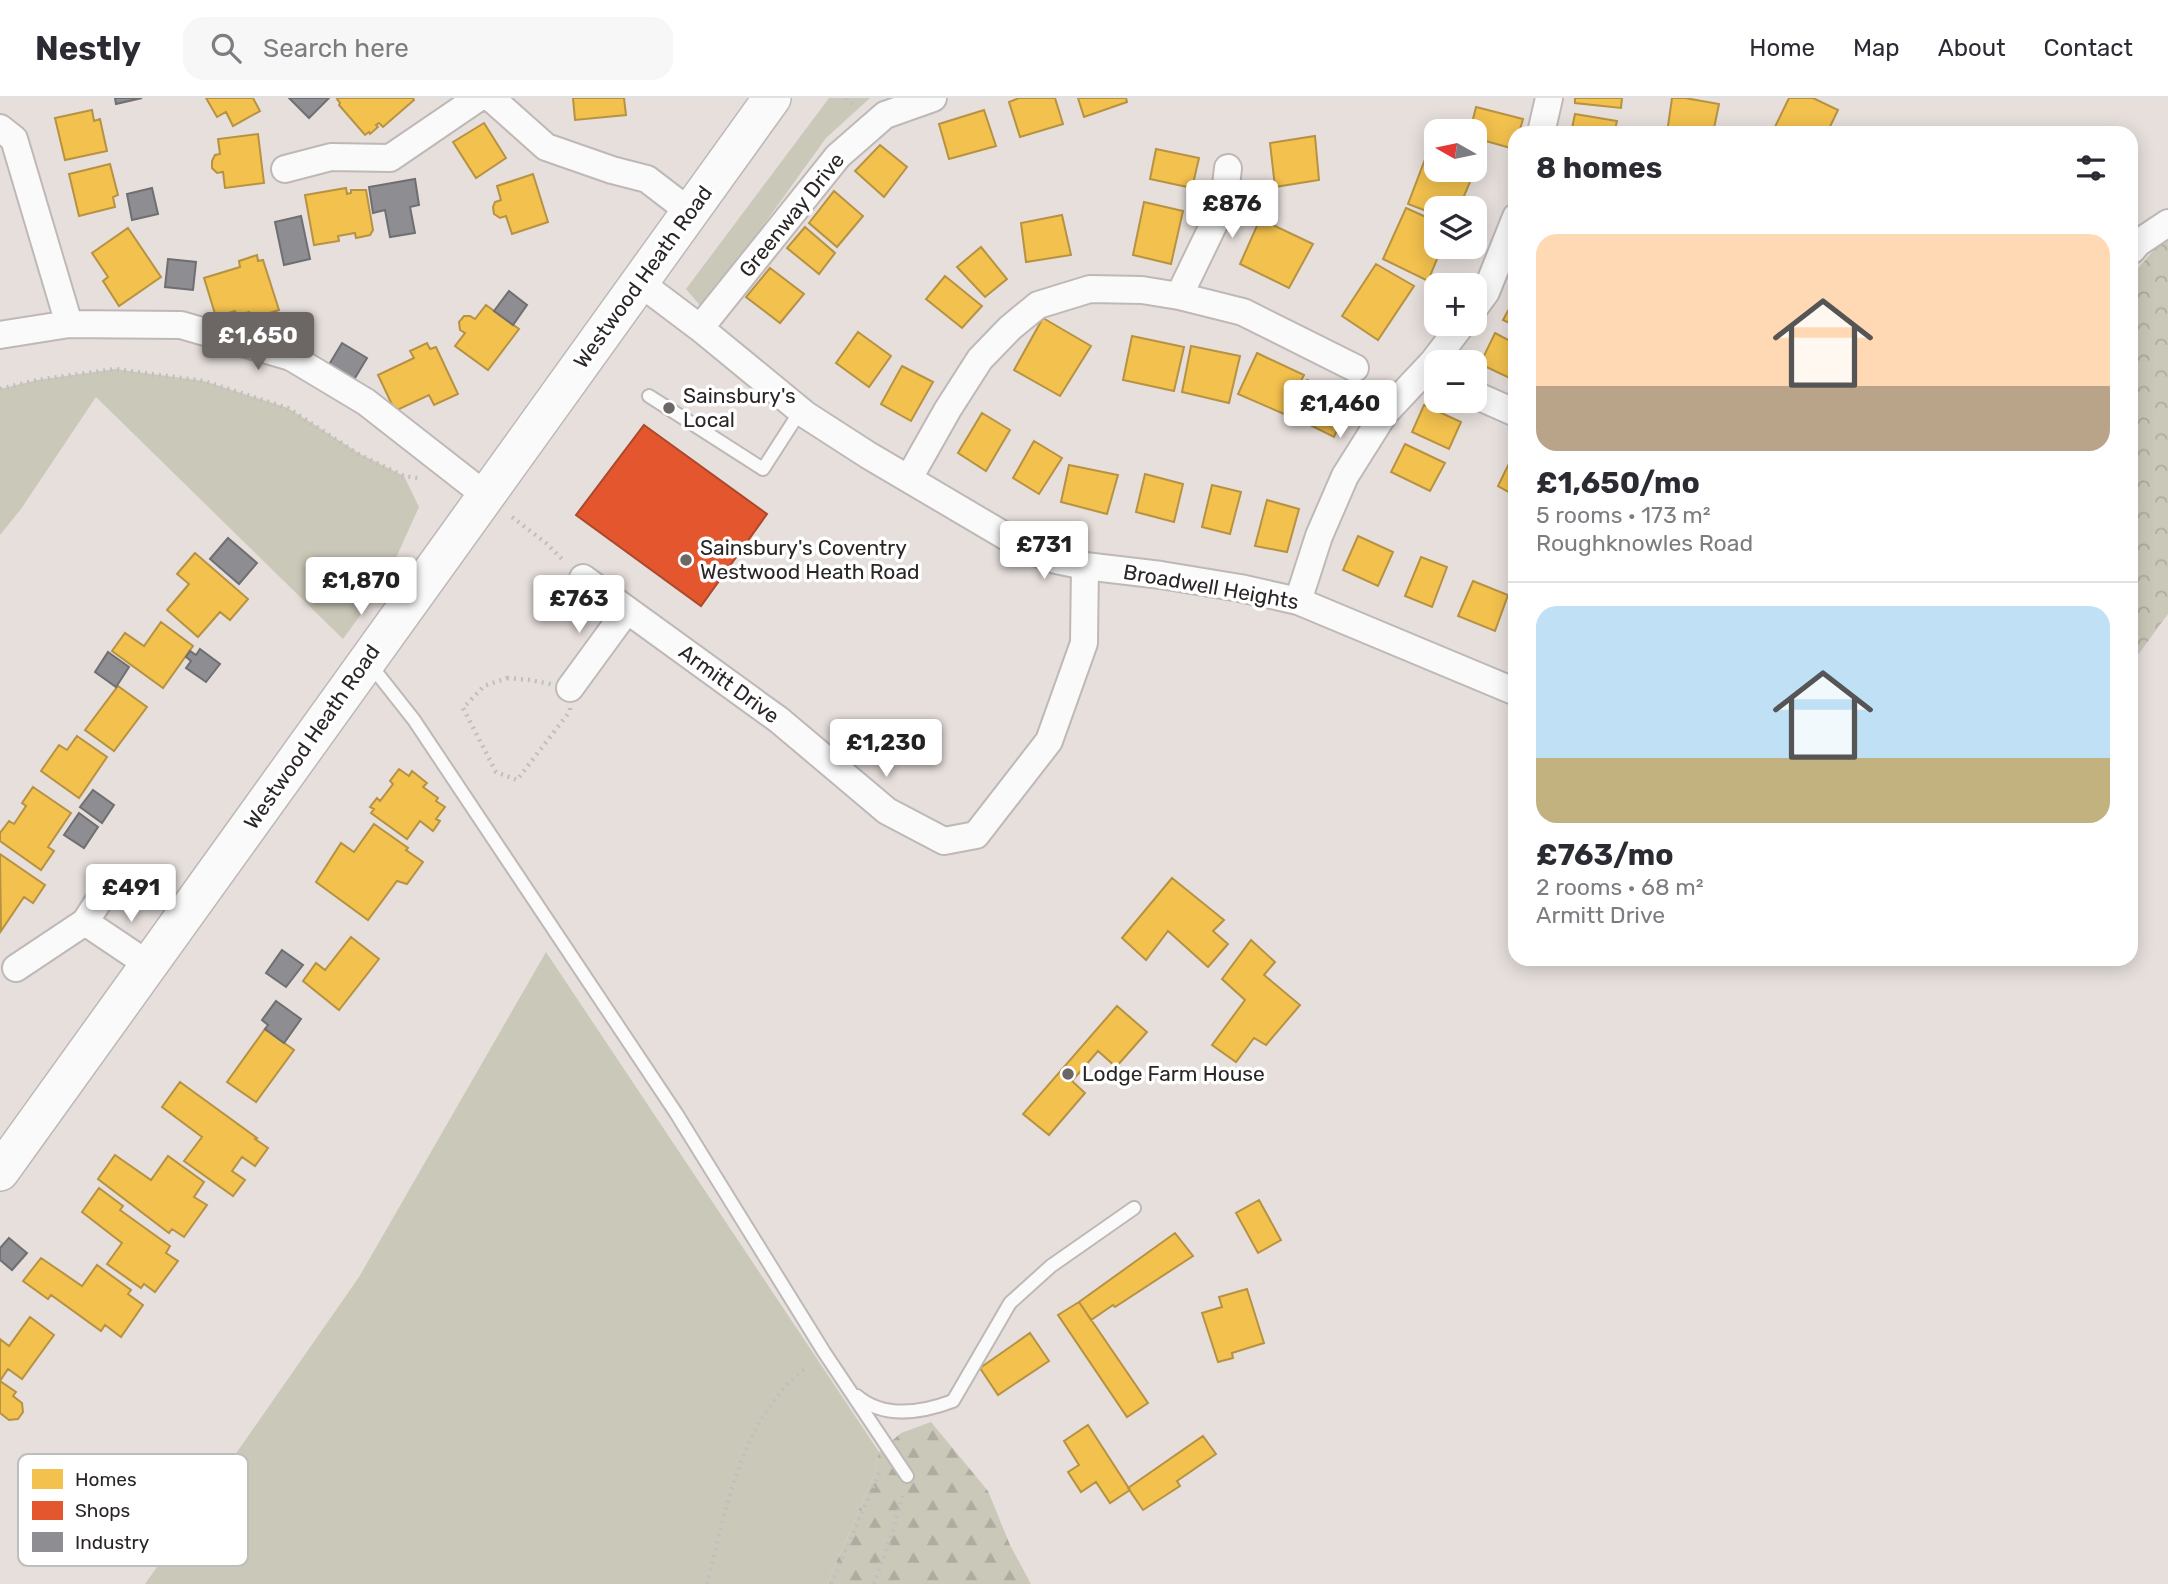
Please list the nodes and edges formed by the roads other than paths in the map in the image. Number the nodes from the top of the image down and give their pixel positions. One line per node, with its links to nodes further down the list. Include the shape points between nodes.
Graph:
1 (478, 98): 9 (street, via 390,158 331,157)
2 (491, 98): 10 (street, via 546,147 647,180)
3 (772, 98): 10 (street, Westwood Heath Road)
4 (933, 98): 18 (street, Greenway Drive, via 885,115 838,156)
5 (1549, 98): 6 (street)
6 (1543, 126)
7 (0, 128): 17 (street, via 14,139)
8 (1227, 168): 16 (street, via 1224,203)
9 (285, 169)
10 (690, 212): 14 (street, Westwood Heath Road)
11 (2168, 223): 13 (street)
12 (1508, 237): 15 (street)
13 (2138, 243)
14 (639, 282): 18 (street, Broadwell Heights); 27 (street, Westwood Heath Road)
15 (1487, 290)
16 (1180, 296): 20 (street, via 1242,312); 26 (street, via 1090,289 1038,305 980,359)
17 (69, 324): 19 (street); 27 (street, via 181,325 291,357 366,402)
18 (700, 328): 24 (street, Broadwell Heights)
19 (0, 335)
20 (1354, 368)
21 (1424, 374): 30 (street, via 1384,414 1345,476)
22 (649, 396): 24 (lane, via 763,469)
23 (1487, 401): 25 (street)
24 (801, 410): 26 (street, Broadwell Heights)
25 (1508, 410)
26 (909, 478): 28 (street, Broadwell Heights, via 1030,550)
27 (497, 505): 32 (street, Westwood Heath Road)
28 (1085, 566): 30 (street, Broadwell Heights); 31 (street, Armitt Drive, via 1084,643 1049,741 976,835 944,841 887,811 779,720)
29 (583, 578): 31 (street, Armitt Drive)
30 (1298, 601): 34 (street, Broadwell Heights)
31 (627, 610): 33 (street)
32 (366, 660): 37 (street, Westwood Heath Road); 41 (lane, via 414,720 661,1090)
33 (569, 688)
34 (1508, 689)
35 (100, 899): 36 (street)
36 (85, 922): 37 (street); 38 (street)
37 (149, 965): 39 (street, Westwood Heath Road)
38 (16, 968)
39 (0, 1172)
40 (1134, 1208): 41 (lane, via 1051,1266 1010,1303 953,1401 935,1408 880,1410)
41 (849, 1390): 42 (lane)
42 (908, 1476)

